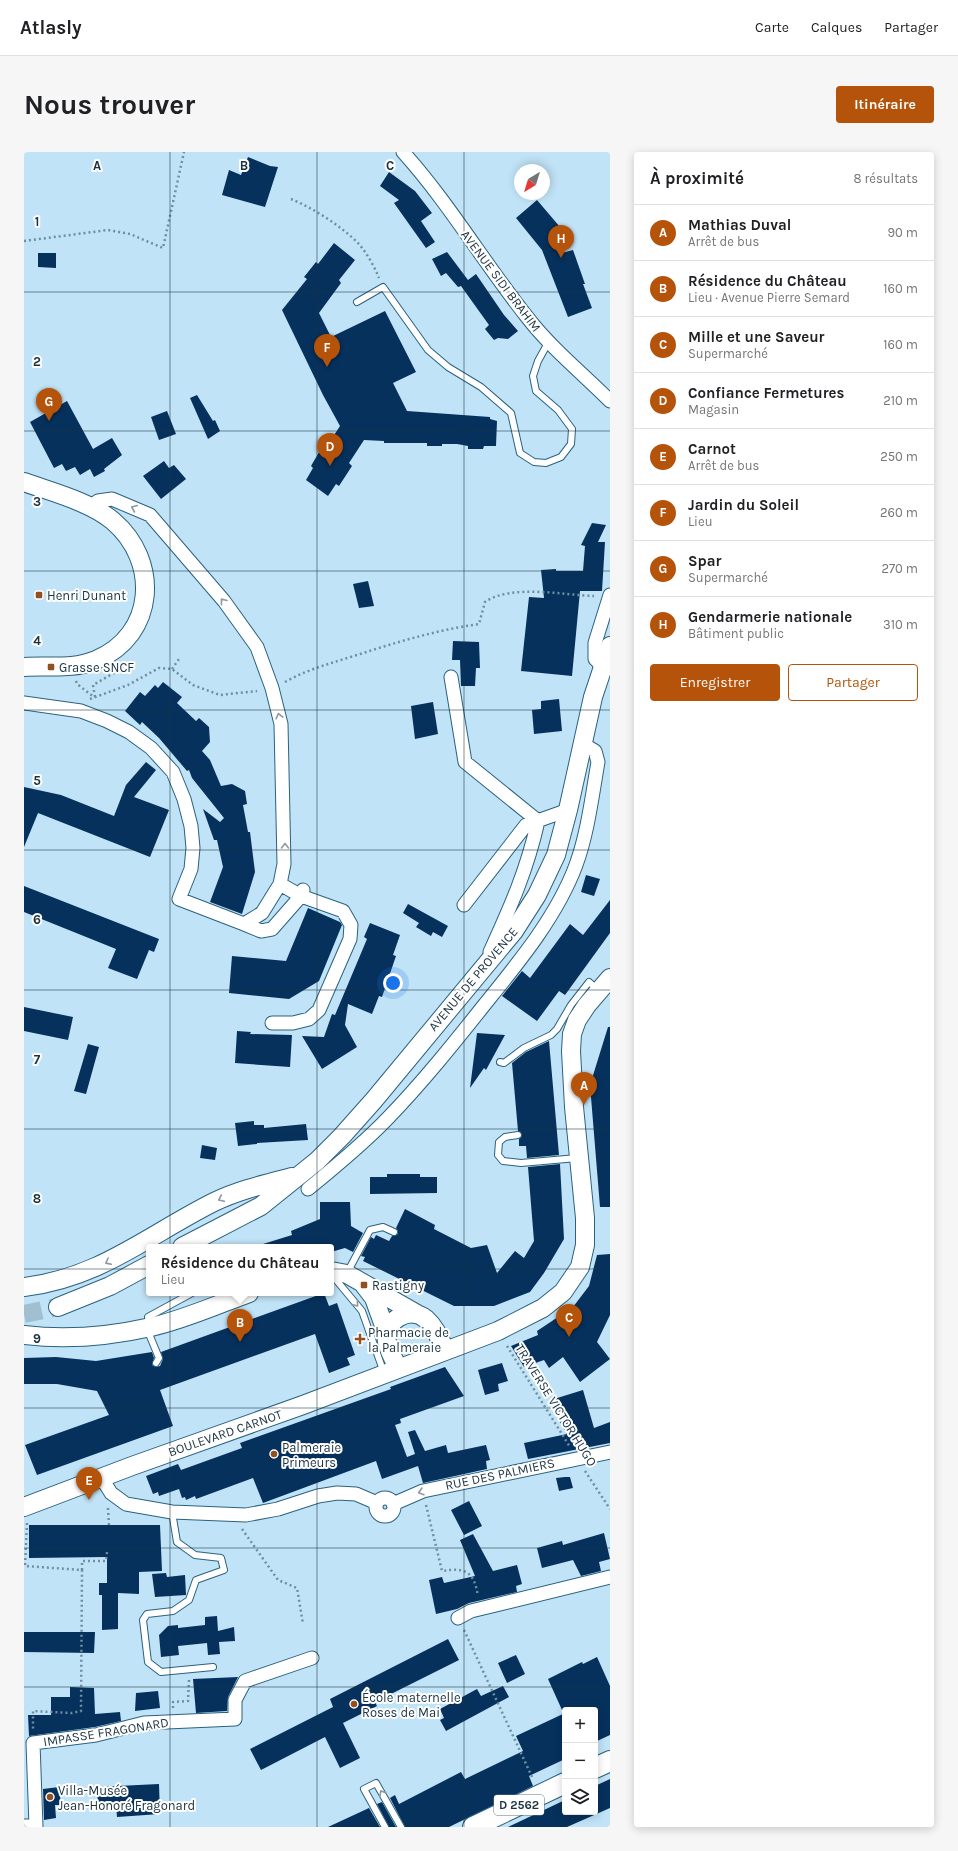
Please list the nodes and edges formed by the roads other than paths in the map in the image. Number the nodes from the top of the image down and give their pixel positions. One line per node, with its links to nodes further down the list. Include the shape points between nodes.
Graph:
1 (403, 152): 3 (street, AVENUE SIDI BRAHIM, via 429,181 485,261)
2 (357, 302): 3 (lane, via 383,287 428,350 448,367 481,387 511,413 520,453 534,462 546,463 561,457 571,444 572,429 558,410 536,391 533,376)
3 (548, 342): 4 (street, AVENUE SIDI BRAHIM)
4 (610, 401)
5 (24, 482): 6 (main road)
6 (89, 508): 9 (main road, via 119,527 140,559 146,598 139,618 125,639 103,657 74,666); 16 (street, one-way to 6, via 284,864 281,724 272,688 257,647 224,601 150,515 112,499 98,501)
7 (610, 596): 10 (street, via 595,643 595,659)
8 (610, 646): 10 (main road, AVENUE DE PROVENCE)
9 (27, 666)
10 (603, 667): 13 (main road, AVENUE DE PROVENCE, via 593,697)
11 (451, 677): 15 (street, via 465,762)
12 (24, 703): 19 (street, via 80,711 107,720 151,748 173,772 191,826 194,848 191,868 179,899)
13 (583, 744): 14 (main road, AVENUE DE PROVENCE); 26 (street, via 594,751 598,762 584,839 565,888 537,936 432,1070 387,1119 352,1153)
14 (568, 810): 15 (street); 20 (main road, AVENUE DE PROVENCE, via 556,855 537,895 514,931)
15 (538, 821): 18 (street, via 526,825); 20 (street, via 516,896)
16 (280, 884): 17 (street); 19 (street, via 262,913)
17 (302, 893): 19 (street, via 272,929 261,931); 22 (street, via 343,911 351,925 350,939 319,1010 309,1019 293,1023)
18 (464, 905)
19 (244, 924)
20 (481, 972): 26 (main road, AVENUE DE PROVENCE, via 317,1162)
21 (605, 984): 23 (lane, via 589,982 570,1005 551,1035 524,1048 504,1063); 25 (main road, BOULEVARD CARNOT, via 577,1020 572,1034 574,1107)
22 (272, 1023)
23 (500, 1062)
24 (518, 1135): 25 (lane, via 505,1137 499,1142 498,1156 503,1161 521,1163)
25 (579, 1158): 42 (main road, BOULEVARD CARNOT, via 585,1245 580,1267 563,1292 543,1308 498,1331)
26 (303, 1182): 27 (main road, AVENUE DE PROVENCE); 30 (main road, AVENUE DE PROVENCE)
27 (250, 1188): 29 (main road, via 246,1203 208,1224); 34 (main road, AVENUE DE PROVENCE, one-way to 34, via 213,1203 108,1263 45,1285)
28 (394, 1232): 32 (lane, via 383,1227 370,1230)
29 (181, 1244)
30 (188, 1244)
31 (146, 1267): 37 (main road, via 110,1286)
32 (336, 1273): 33 (main road); 40 (lane, one-way to 40, via 362,1311)
33 (364, 1285): 38 (main road); 40 (main road, via 374,1298)
34 (24, 1287)
35 (186, 1296): 39 (lane, via 148,1317)
36 (240, 1296): 39 (main road)
37 (58, 1307)
38 (417, 1314): 40 (main road, via 401,1315); 42 (main road, via 431,1325)
39 (148, 1328): 41 (main road, via 62,1337); 43 (lane, via 159,1358)
40 (380, 1328): 44 (main road, via 387,1342)
41 (24, 1335)
42 (445, 1351): 44 (main road, BOULEVARD CARNOT)
43 (156, 1363)
44 (391, 1371): 46 (main road, BOULEVARD CARNOT)
45 (610, 1452): 48 (street, RUE DES PALMIERS, one-way to 48, via 423,1491 393,1504 386,1498 377,1503 356,1494 337,1493 246,1515)
46 (101, 1477): 47 (main road, BOULEVARD CARNOT); 48 (street, via 112,1492 126,1504)
47 (24, 1507)
48 (172, 1512): 52 (lane, via 177,1542 195,1555 221,1558 224,1570 196,1580 189,1600 173,1611 148,1614 143,1620 148,1662 161,1672)
49 (610, 1577): 50 (street, via 471,1610)
50 (458, 1618)
51 (312, 1658): 56 (street, IMPASSE FRAGONARD, via 245,1681 235,1700 235,1719 144,1723 96,1735 33,1743 36,1826)
52 (213, 1667)
53 (610, 1761): 54 (main road)
54 (598, 1767)
55 (562, 1784): 59 (main road, D 2562)
56 (24, 1826)
57 (385, 1827): 58 (lane, one-way to 57, via 376,1783 364,1789)
58 (401, 1827)
59 (473, 1827)

